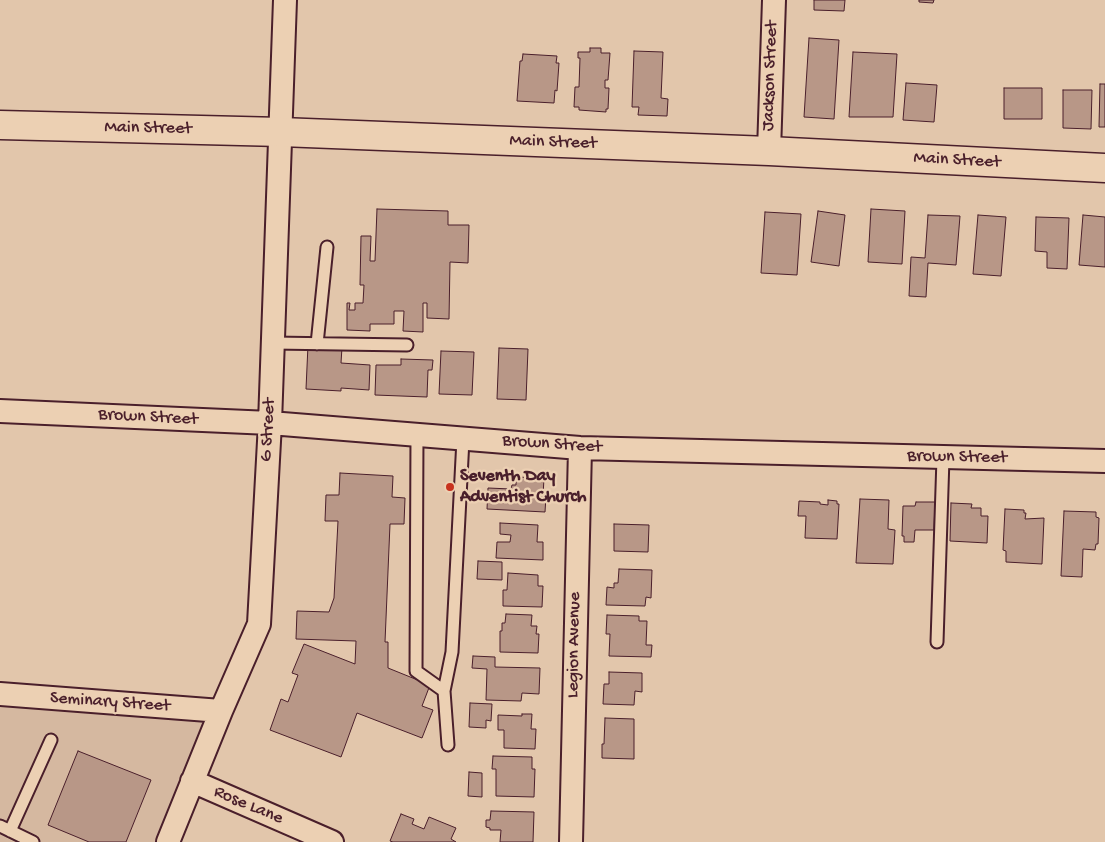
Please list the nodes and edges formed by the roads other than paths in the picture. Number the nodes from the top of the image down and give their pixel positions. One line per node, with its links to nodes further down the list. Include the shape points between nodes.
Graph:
1 (285, 0): 4 (street, G Street)
2 (774, 0): 5 (street, Jackson Street)
3 (0, 125): 4 (street, Main Street)
4 (281, 132): 5 (street, Main Street); 8 (street, G Street)
5 (769, 151): 6 (street, Main Street)
6 (1105, 168)
7 (327, 247): 9 (lane)
8 (273, 343): 9 (lane); 12 (street, G Street)
9 (317, 344): 10 (lane)
10 (407, 345)
11 (0, 412): 12 (street, Brown Street)
12 (270, 423): 13 (street, Brown Street); 21 (street, G Street, via 259,624)
13 (417, 435): 14 (street, Brown Street); 19 (lane, via 416,671)
14 (463, 439): 15 (street, Brown Street); 19 (lane, via 452,652)
15 (580, 448): 16 (street, Brown Street); 29 (street, Legion Avenue)
16 (943, 458): 17 (street, Brown Street); 18 (lane)
17 (1105, 461)
18 (937, 642)
19 (444, 692): 23 (lane)
20 (0, 694): 21 (street, Seminary Street)
21 (221, 711): 24 (street, G Street)
22 (51, 740): 25 (lane)
23 (448, 745)
24 (192, 781): 27 (street, G Street); 28 (street, Rose Lane)
25 (5, 828): 26 (lane)
26 (33, 842)
27 (168, 842)
28 (332, 842)
29 (571, 842)

